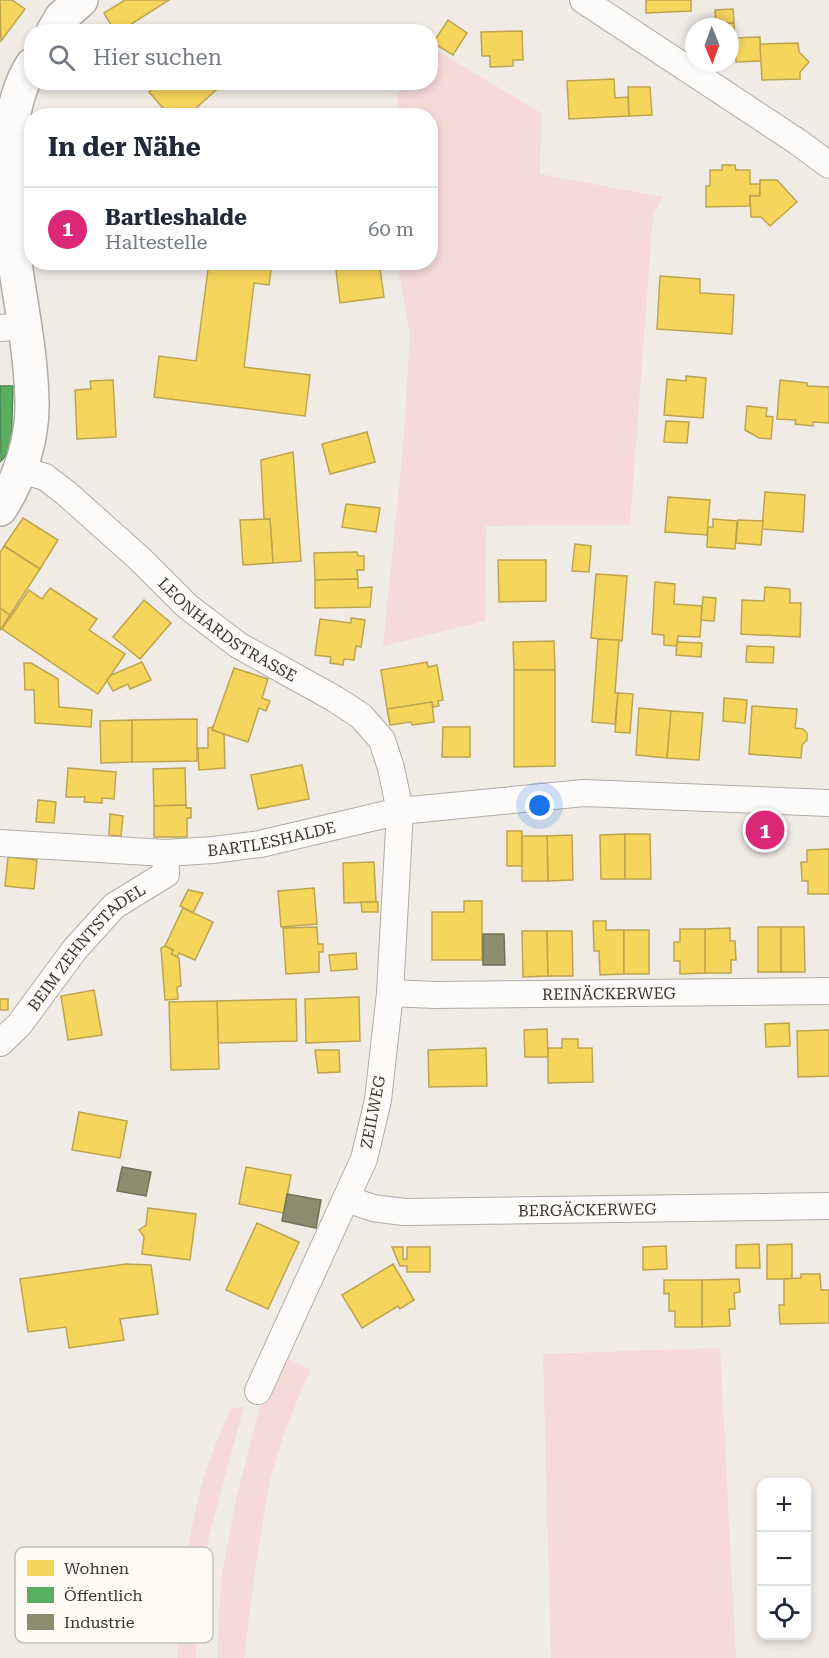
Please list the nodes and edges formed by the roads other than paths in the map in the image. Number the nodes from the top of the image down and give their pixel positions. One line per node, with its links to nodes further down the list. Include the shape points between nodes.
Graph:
1 (81, 0): 3 (main road)
2 (583, 0): 5 (street)
3 (58, 24)
4 (24, 80): 6 (main road, via 10,132)
5 (829, 165)
6 (12, 327): 7 (main road, via 32,402 29,439)
7 (19, 469): 8 (main road); 10 (street, LEONHARDSTRASSE, via 45,477 66,493 187,606 238,645 361,716 382,740)
8 (0, 509)
9 (829, 802): 10 (street, BARTLESHALDE, via 584,793)
10 (400, 811): 12 (street, BARTLESHALDE, via 260,844); 14 (street, ZEILWEG)
11 (0, 843): 12 (street, BARTLESHALDE)
12 (165, 853): 15 (street, BEIM ZEHNTSTADEL, via 166,874 114,906 75,949 19,1025)
13 (829, 991): 14 (street, REINÄCKERWEG)
14 (390, 993): 16 (street, ZEILWEG, via 378,1100 364,1159)
15 (0, 1043)
16 (347, 1199): 17 (street, BERGÄCKERWEG, via 404,1212); 18 (street, ZEILWEG)
17 (829, 1206)
18 (258, 1392)

